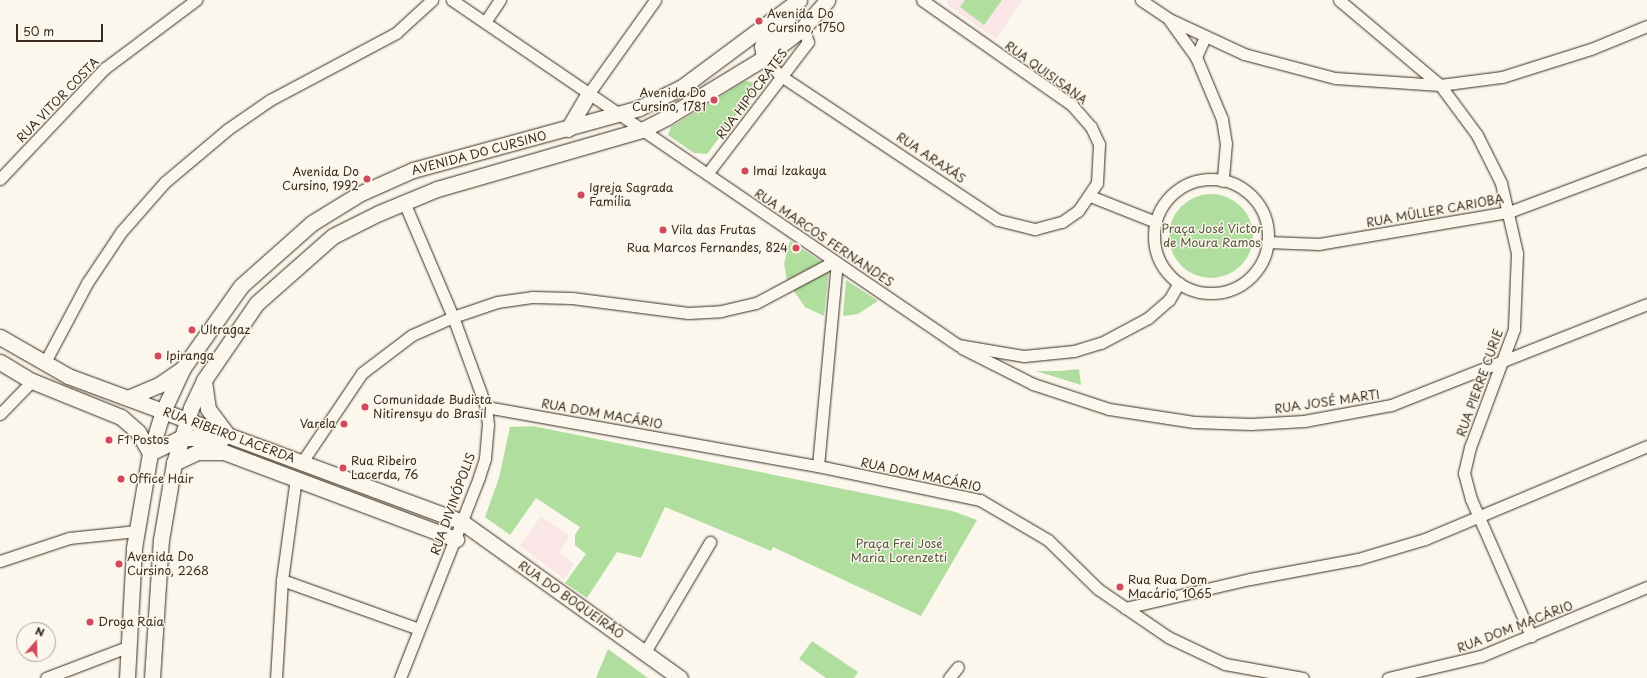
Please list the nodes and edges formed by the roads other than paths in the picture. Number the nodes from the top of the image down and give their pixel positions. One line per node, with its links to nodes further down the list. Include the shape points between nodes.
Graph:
1 (196, 0): 26 (street, RUA VITOR COSTA, via 105,68)
2 (432, 0): 40 (street, via 396,33 270,100 228,129 165,182 121,232 92,276)
3 (452, 0): 12 (street, RUA MARCOS FERNANDES)
4 (500, 0): 12 (street)
5 (655, 0): 20 (street)
6 (827, 0): 14 (main road, AVENIDA DO CURSINO)
7 (922, 0): 28 (street, RUA QUISISANA, via 1084,118 1099,144 1100,166)
8 (1339, 0): 19 (street, RUA PIERRE CURIE)
9 (1144, 1): 11 (street)
10 (797, 2): 17 (main road, via 783,26 762,46); 21 (main road, AVENIDA DO CURSINO, via 682,87)
11 (1169, 19): 15 (street); 16 (street)
12 (485, 22): 20 (street, RUA MARCOS FERNANDES)
13 (1647, 26): 19 (street, via 1591,49 1502,77)
14 (803, 28): 17 (main road, AVENIDA DO CURSINO); 18 (street, RUA HIPÓCRATES, via 808,42)
15 (1205, 37): 16 (street); 19 (street, via 1244,54 1335,78)
16 (1196, 57): 27 (street, via 1223,124 1226,143)
17 (764, 58): 18 (street, RUA ARAXÁS); 23 (main road, AVENIDA DO CURSINO)
18 (781, 76): 25 (street, RUA HIPÓCRATES); 28 (street, RUA ARAXÁS, via 1008,225 1035,229 1062,222)
19 (1440, 85): 30 (street, RUA PIERRE CURIE, via 1490,158)
20 (589, 93): 21 (street, RUA MARCOS FERNANDES); 22 (main road)
21 (621, 115): 22 (main road, AVENIDA DO CURSINO); 23 (street, RUA MARCOS FERNANDES)
22 (568, 130): 42 (main road, AVENIDA DO CURSINO, via 413,170 359,194 312,223 241,286)
23 (642, 130): 25 (street, RUA MARCOS FERNANDES); 29 (main road, AVENIDA DO CURSINO, via 437,189)
24 (1647, 160): 30 (street, RUA MÜLLER CARIOBA)
25 (707, 174): 33 (street, RUA MARCOS FERNANDES)
26 (0, 179)
27 (1223, 181): 31 (street, via 1199,181 1181,188 1166,202); 32 (street, via 1240,187 1256,201 1265,217)
28 (1090, 196): 31 (street)
29 (404, 202): 36 (street, RUA DIVINÓPOLIS); 43 (main road, AVENIDA DO CURSINO, via 333,236 293,268 257,303)
30 (1509, 212): 32 (street, RUA MÜLLER CARIOBA, via 1319,244); 41 (street, RUA PIERRE CURIE, via 1517,253 1517,295 1512,337)
31 (1156, 222): 34 (street, via 1154,237 1158,257)
32 (1268, 242): 34 (street, via 1256,271 1233,289 1203,293)
33 (836, 262): 36 (street, via 756,303 722,311 688,314 572,298 532,297 497,302); 38 (street, RUA MARCOS FERNANDES); 56 (street)
34 (1179, 283): 38 (street, RUA MARCOS FERNANDES, via 1169,300 1148,318 1106,341 1074,351 1024,356)
35 (1647, 304): 41 (street, RUA JOSÉ MARTI)
36 (453, 317): 46 (street, RUA DIVINÓPOLIS); 54 (street, via 412,335 362,373)
37 (0, 337): 40 (main road, RUA RIBEIRO LACERDA)
38 (958, 345): 41 (street, RUA JOSÉ MARTI, via 1033,384 1109,409 1187,421 1251,424 1304,421 1392,405)
39 (0, 362): 44 (main road)
40 (44, 364): 45 (main road, RUA RIBEIRO LACERDA)
41 (1502, 364): 58 (street, RUA PIERRE CURIE, via 1465,467 1465,481)
42 (183, 368): 45 (main road, via 159,385); 47 (main road, AVENIDA DO CURSINO)
43 (204, 380): 49 (main road, AVENIDA DO CURSINO); 50 (main road, via 208,409)
44 (32, 381): 48 (street); 53 (main road, via 121,416 138,432)
45 (128, 398): 47 (main road, RUA RIBEIRO LACERDA)
46 (486, 407): 56 (street, RUA DOM MACÁRIO); 59 (street, RUA DIVINÓPOLIS, via 485,458)
47 (163, 411): 49 (main road, RUA RIBEIRO LACERDA); 53 (main road, AVENIDA DO CURSINO)
48 (0, 414)
49 (187, 420): 50 (main road, RUA RIBEIRO LACERDA); 51 (main road, AVENIDA DO CURSINO)
50 (232, 437): 51 (main road); 54 (main road, RUA RIBEIRO LACERDA)
51 (181, 438): 53 (main road); 55 (main road, AVENIDA DO CURSINO)
52 (1647, 446): 58 (street)
53 (150, 453): 60 (main road, AVENIDA DO CURSINO)
54 (302, 462): 59 (main road, RUA RIBEIRO LACERDA)
55 (174, 463): 57 (main road, RUA RIBEIRO LACERDA, via 198,452 224,452); 74 (main road, AVENIDA DO CURSINO, via 161,540)
56 (818, 466): 66 (street, RUA DOM MACÁRIO, via 980,500 1048,540 1088,581)
57 (296, 478): 61 (main road, RUA RIBEIRO LACERDA); 64 (street)
58 (1480, 517): 66 (street, via 1425,539 1358,559 1250,579); 68 (street, RUA PIERRE CURIE)
59 (462, 522): 61 (street, RUA DIVINÓPOLIS); 70 (main road, RUA DO BOQUEIRÃO)
60 (137, 531): 63 (street, via 69,538); 69 (main road, AVENIDA DO CURSINO)
61 (456, 539): 67 (street, RUA DIVINÓPOLIS)
62 (710, 542): 70 (street)
63 (0, 561)
64 (282, 580): 67 (street); 75 (street)
65 (1647, 587): 68 (street, RUA DOM MACÁRIO)
66 (1125, 608): 79 (street, RUA DOM MACÁRIO, via 1200,654 1260,672)
67 (419, 629): 76 (street, RUA DIVINÓPOLIS)
68 (1531, 636): 80 (street, RUA DOM MACÁRIO, via 1440,668)
69 (130, 646): 72 (street); 73 (main road, AVENIDA DO CURSINO)
70 (645, 652): 77 (main road, RUA DO BOQUEIRÃO)
71 (958, 667): 78 (street)
72 (46, 678)
73 (127, 678)
74 (152, 678)
75 (276, 678)
76 (400, 678)
77 (680, 678)
78 (949, 678)
79 (1303, 678)
80 (1388, 678)

